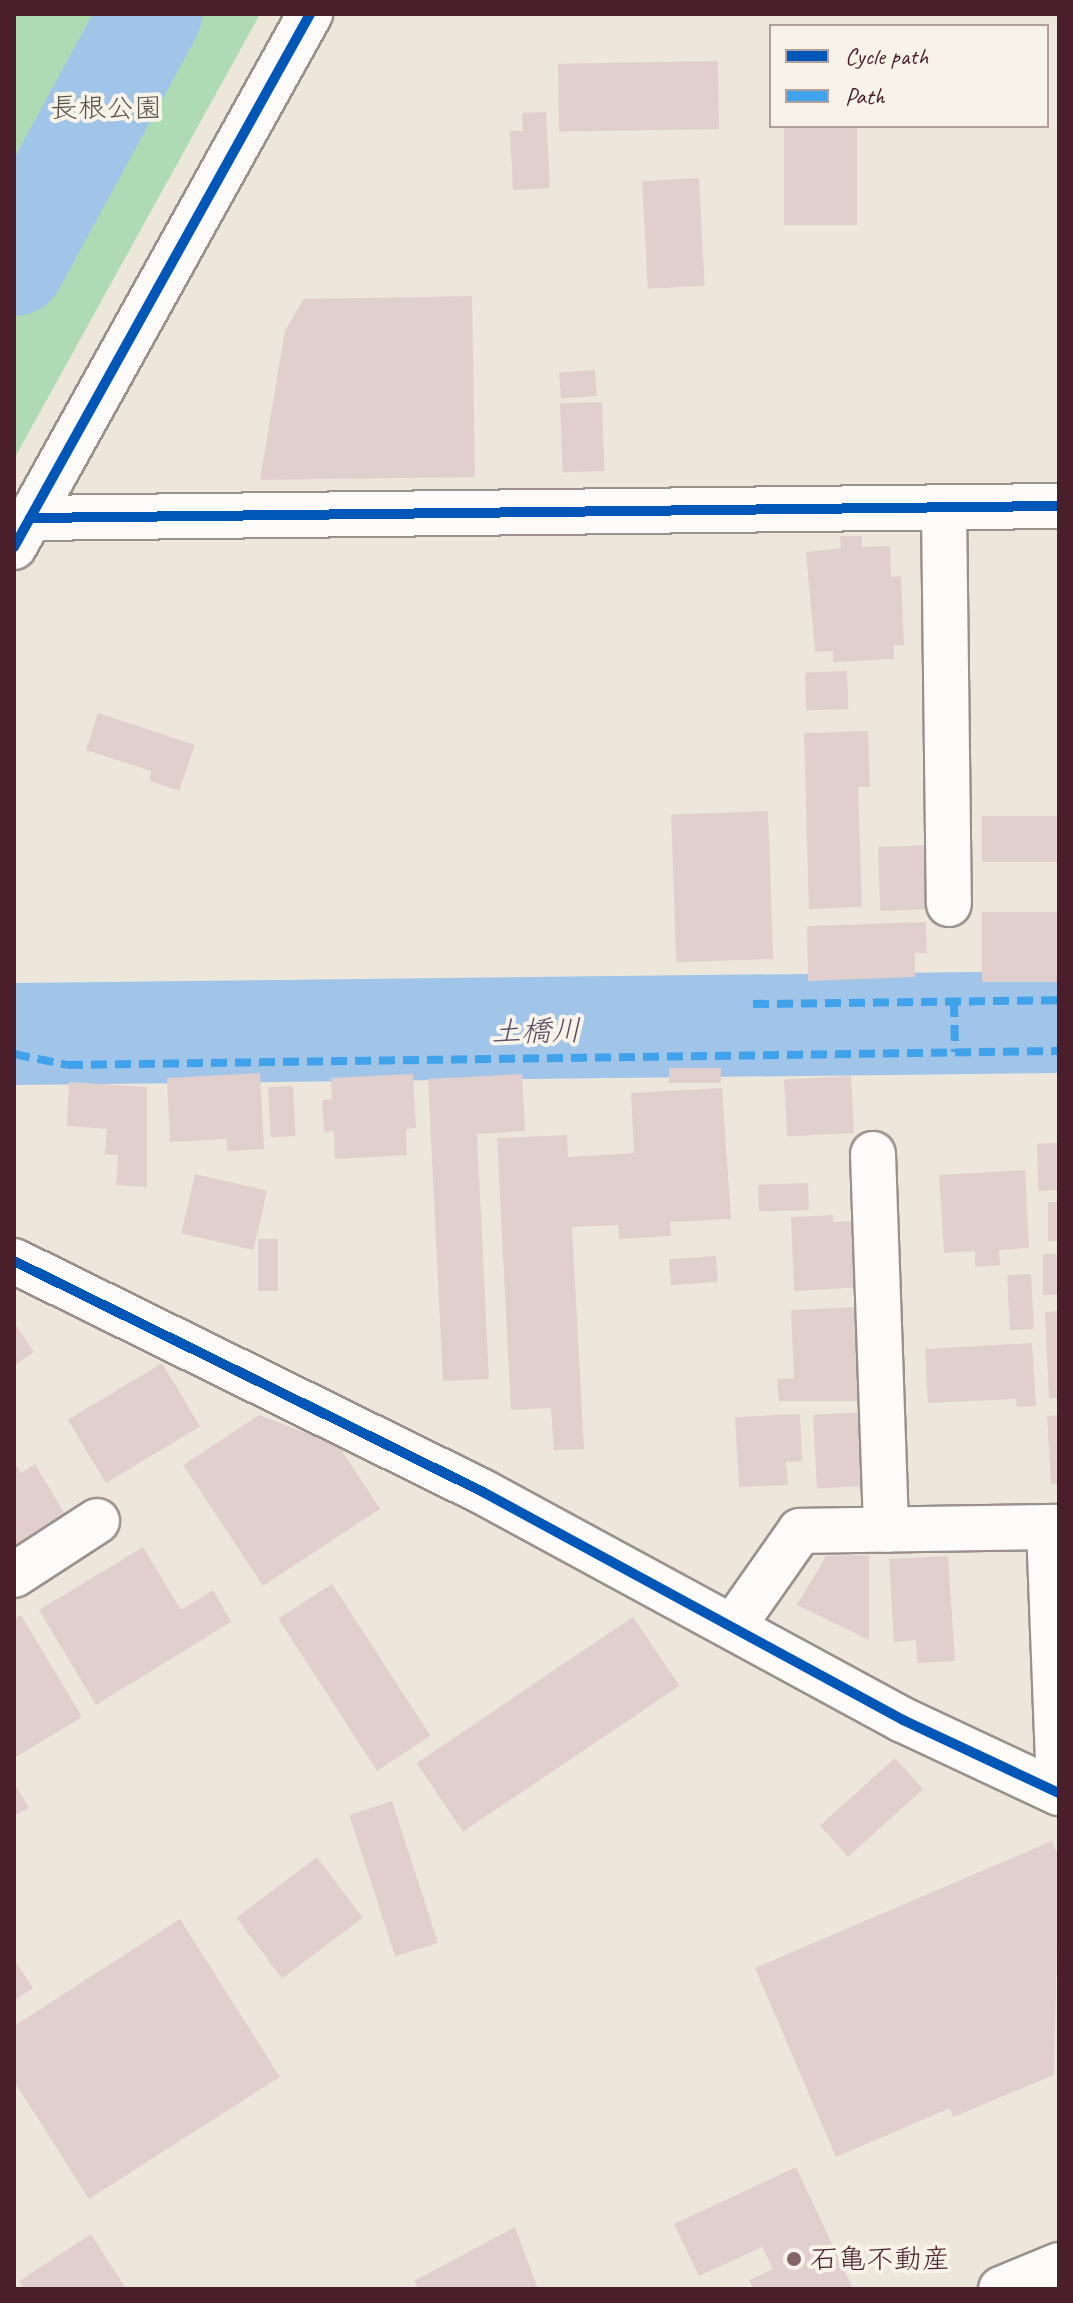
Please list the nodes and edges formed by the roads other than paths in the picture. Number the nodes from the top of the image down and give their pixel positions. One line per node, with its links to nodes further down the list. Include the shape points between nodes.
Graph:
1 (310, 14): 4 (street)
2 (1059, 506): 3 (street)
3 (944, 508): 4 (street); 5 (street)
4 (22, 533)
5 (949, 904)
6 (873, 1154): 10 (street)
7 (14, 1261): 12 (street, via 483,1492)
8 (97, 1521): 11 (street)
9 (1054, 1527): 10 (street); 13 (street)
10 (886, 1530): 12 (street, via 800,1531)
11 (14, 1575)
12 (734, 1625): 13 (street, via 903,1720)
13 (1059, 1793)
14 (1059, 2265): 15 (street)
15 (1001, 2289)

